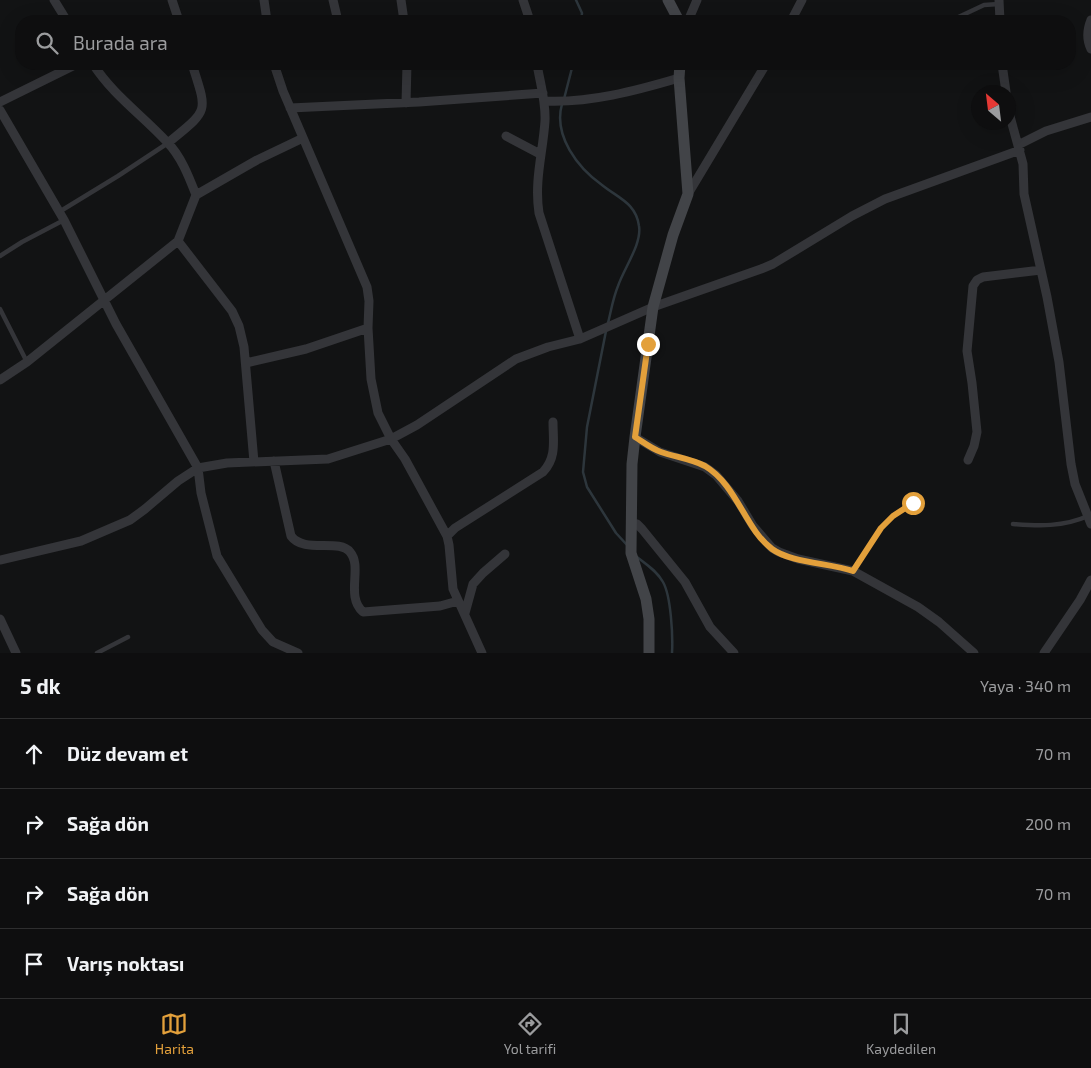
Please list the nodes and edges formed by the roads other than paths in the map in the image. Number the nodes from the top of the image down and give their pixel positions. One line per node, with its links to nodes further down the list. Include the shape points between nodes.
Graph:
1 (54, 0): 11 (street)
2 (172, 0): 12 (street)
3 (264, 0): 13 (street)
4 (333, 0): 14 (street)
5 (401, 0): 15 (street)
6 (523, 0): 16 (street)
7 (668, 0): 17 (street)
8 (697, 0): 18 (street)
9 (802, 0): 19 (street)
10 (999, 2): 20 (lane); 21 (street)
11 (63, 15)
12 (178, 15)
13 (266, 15)
14 (337, 15)
15 (403, 15)
16 (528, 15)
17 (675, 15)
18 (691, 15)
19 (795, 15)
20 (964, 15)
21 (1000, 15)
22 (1091, 20): 23 (street, via 1087,36)
23 (1091, 49)
24 (65, 70): 36 (street)
25 (98, 70): 44 (street, via 115,92)
26 (194, 70): 44 (street, via 203,99 202,109 196,120)
27 (276, 70): 38 (street)
28 (407, 70): 37 (street)
29 (538, 70): 35 (street)
30 (680, 70): 33 (street)
31 (762, 70): 47 (street)
32 (1003, 70): 34 (street)
33 (679, 78): 35 (street, via 623,93 572,101 558,102); 47 (street)
34 (1005, 85)
35 (544, 97): 37 (street); 46 (street, via 545,122)
36 (0, 102)
37 (406, 103): 38 (street)
38 (290, 108): 43 (street)
39 (0, 110): 49 (street)
40 (1091, 117): 45 (street, via 1046,131)
41 (1014, 130): 45 (street)
42 (506, 136): 46 (street)
43 (303, 138): 48 (street); 56 (street, via 367,287)
44 (168, 143): 48 (street); 49 (lane)
45 (1019, 148): 52 (street, via 1024,194); 54 (street, via 885,199 773,264)
46 (540, 154): 57 (street, via 537,199 540,213)
47 (688, 194): 54 (street)
48 (196, 195): 50 (street)
49 (61, 216): 51 (lane); 53 (street)
50 (178, 241): 53 (street); 59 (street, via 232,312 242,336)
51 (0, 256)
52 (1041, 270): 64 (street, via 983,277 973,286 967,351 977,432); 69 (street, via 1059,362 1071,464 1075,484)
53 (104, 300): 58 (street); 67 (street)
54 (653, 307): 57 (street); 62 (street)
55 (0, 309): 58 (lane)
56 (368, 328): 59 (street); 63 (street, via 374,396 378,413)
57 (580, 339): 63 (street, via 516,359)
58 (27, 362): 60 (street)
59 (246, 364): 66 (street)
60 (0, 380)
61 (553, 422): 72 (street, via 552,457 543,472)
62 (635, 437): 71 (street); 75 (street, via 660,452 705,466 738,501 772,548 798,558)
63 (391, 439): 65 (street, via 336,458); 72 (street, via 405,458)
64 (968, 460)
65 (274, 461): 66 (street); 77 (street, via 291,536 301,544 336,546 352,553 355,601 363,612 440,606)
66 (254, 462): 67 (street)
67 (198, 468): 74 (street, via 130,520 81,540); 83 (street, via 217,556 262,630 273,642)
68 (913, 503): 75 (lane, via 881,528)
69 (1090, 520): 70 (lane, via 1055,526)
70 (1013, 524)
71 (631, 526): 85 (street, via 630,553 646,599); 86 (street, via 639,526 680,574 710,627)
72 (447, 536): 77 (street, via 451,580)
73 (505, 554): 78 (street, via 473,584)
74 (0, 560)
75 (853, 571): 87 (street, via 939,622)
76 (1091, 580): 88 (street)
77 (458, 601): 78 (street)
78 (465, 613): 84 (street)
79 (0, 619): 81 (street)
80 (128, 637): 82 (lane)
81 (16, 653)
82 (97, 653)
83 (298, 653)
84 (482, 653)
85 (650, 653)
86 (734, 653)
87 (974, 653)
88 (1044, 653)

